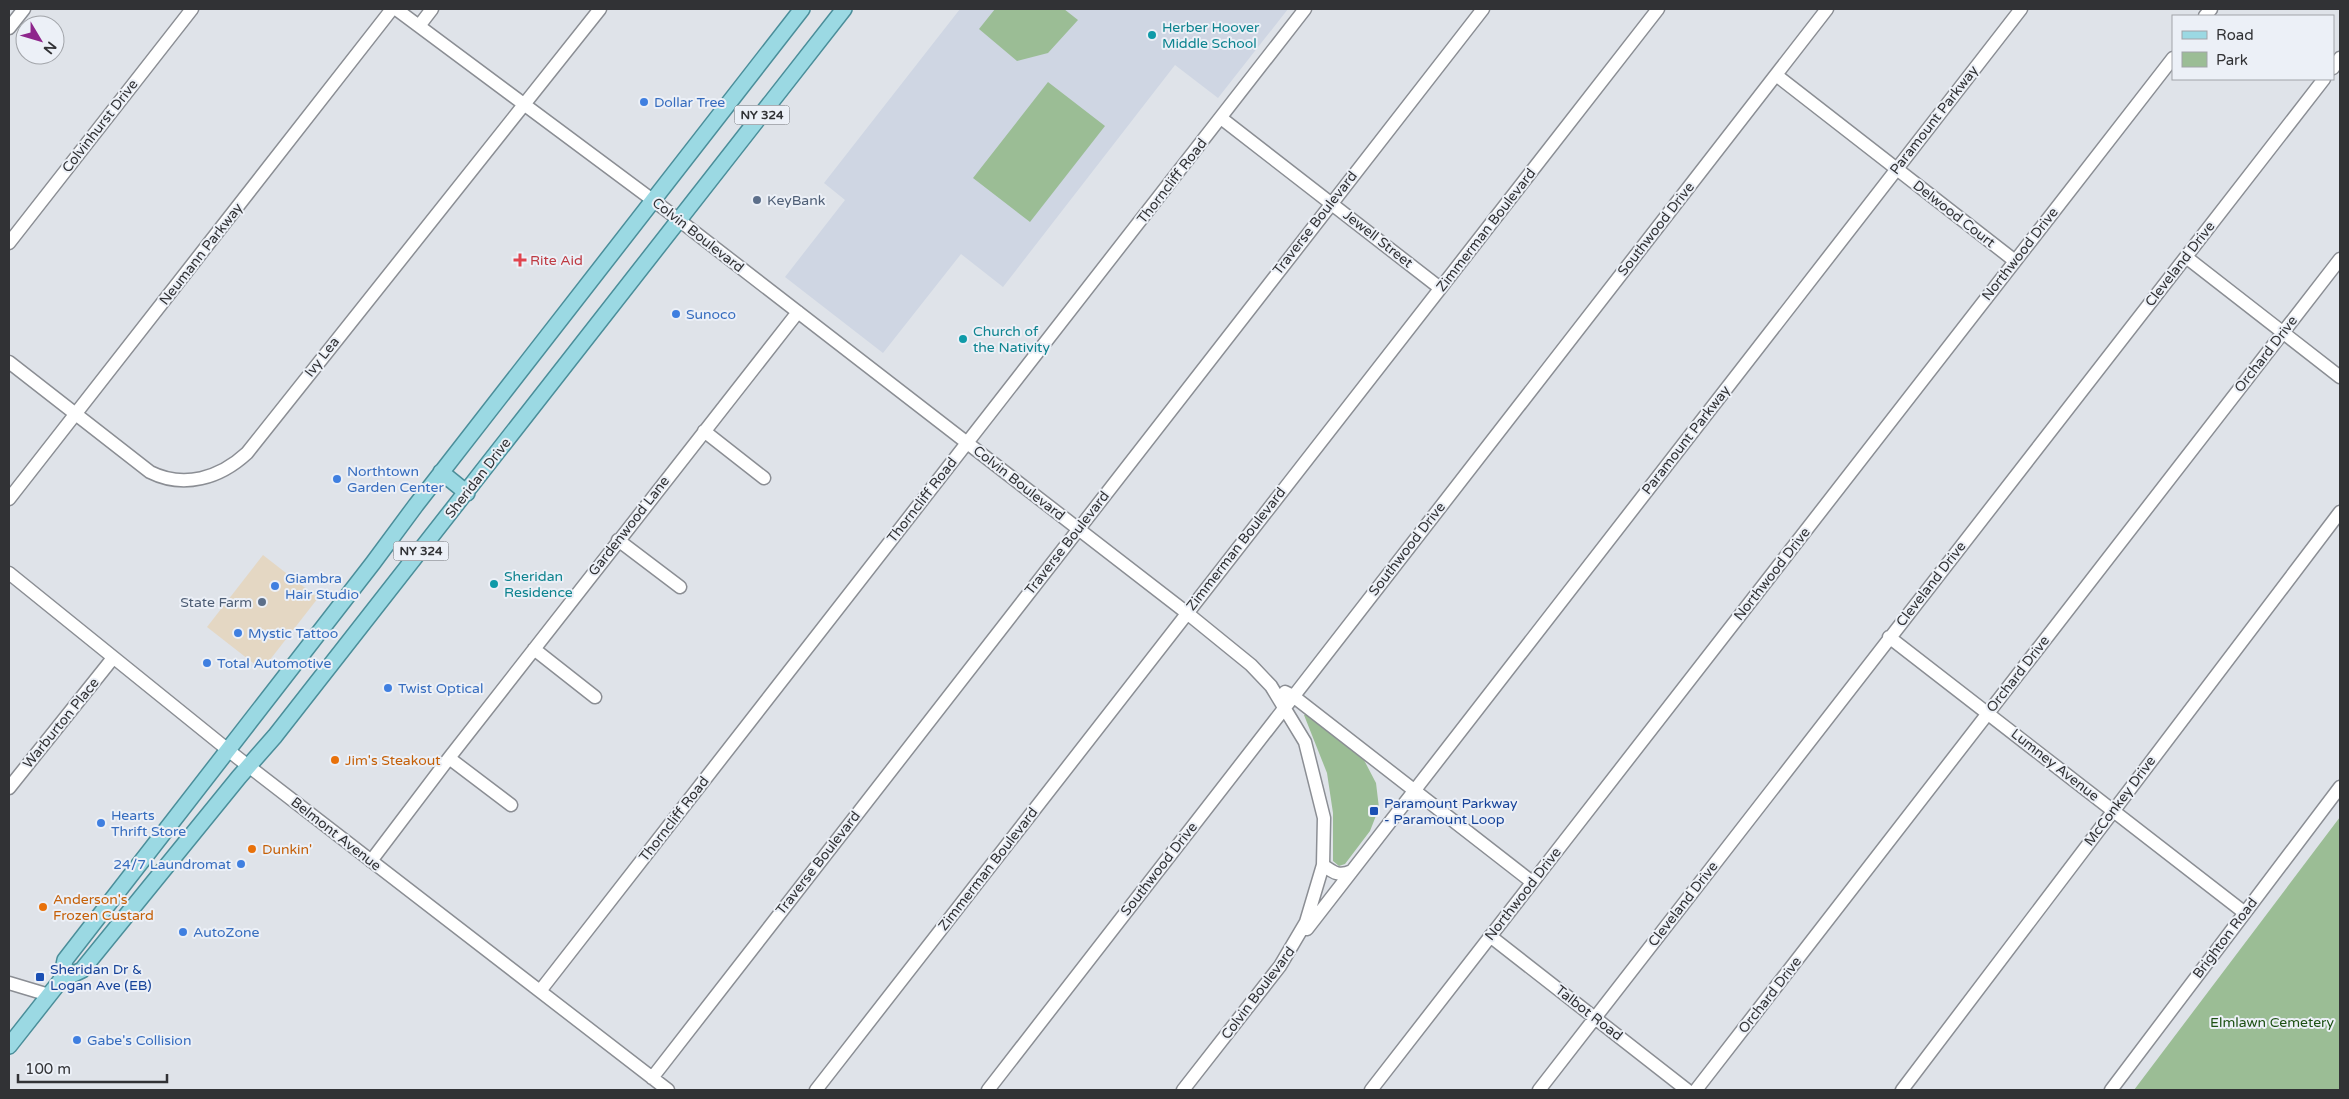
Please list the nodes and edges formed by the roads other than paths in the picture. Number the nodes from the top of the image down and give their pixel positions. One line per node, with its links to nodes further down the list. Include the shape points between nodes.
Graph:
1 (24, 9): 15 (street)
2 (192, 9): 25 (street, Colvinhurst Drive)
3 (392, 9): 34 (street, Neumann Parkway)
4 (396, 9): 14 (street, Colvin Boulevard)
5 (432, 9): 14 (street)
6 (600, 9): 19 (street, Ivy Lea)
7 (802, 9): 22 (main road, Sheridan Drive / NY 324)
8 (844, 9): 24 (main road, Sheridan Drive / NY 324)
9 (1305, 9): 20 (street, Thorncliff Road)
10 (1483, 9): 23 (street, Traverse Boulevard)
11 (1658, 9): 29 (street, Zimmerman Boulevard)
12 (1827, 9): 17 (street, Southwood Drive)
13 (2021, 9): 21 (street, Paramount Parkway)
14 (419, 26): 19 (street, Colvin Boulevard)
15 (9, 28)
16 (2172, 59): 28 (street, Northwood Drive)
17 (1776, 75): 21 (street, Delwood Court); 52 (street, Southwood Drive)
18 (2323, 80): 26 (street, Cleveland Drive)
19 (524, 105): 22 (street, Colvin Boulevard); 34 (street, Ivy Lea, via 237,462 212,476 198,479 161,477)
20 (1221, 118): 23 (street, Jewell Street); 36 (street, Thorncliff Road)
21 (1896, 169): 28 (street, Delwood Court); 60 (street, Paramount Parkway)
22 (653, 200): 24 (street, Colvin Boulevard); 37 (main road, Sheridan Drive / NY 324)
23 (1331, 203): 29 (street, Jewell Street); 42 (street, Traverse Boulevard)
24 (680, 220): 30 (street, Colvin Boulevard); 39 (main road, Sheridan Drive / NY 324)
25 (9, 243)
26 (2186, 257): 31 (street); 47 (street, Cleveland Drive)
27 (2340, 258): 31 (street, Orchard Drive)
28 (2014, 261): 66 (street, Northwood Drive)
29 (1440, 288): 46 (street, Zimmerman Boulevard)
30 (798, 312): 35 (street, Gardenwood Lane); 36 (street, Colvin Boulevard)
31 (2283, 332): 33 (street); 54 (street, Orchard Drive)
32 (9, 362): 34 (street)
33 (2340, 377)
34 (75, 414): 40 (street, Neumann Parkway)
35 (704, 431): 38 (street); 43 (street, Gardenwood Lane)
36 (967, 443): 42 (street, Colvin Boulevard); 72 (street, Thorncliff Road)
37 (441, 472): 39 (main road); 55 (main road, Sheridan Drive / NY 324)
38 (764, 478)
39 (468, 493): 57 (main road, Sheridan Drive / NY 324)
40 (9, 499)
41 (2340, 512): 62 (street, McConkey Drive)
42 (1078, 529): 46 (street, Colvin Boulevard); 76 (street, Traverse Boulevard)
43 (618, 540): 45 (street); 48 (street, Gardenwood Lane)
44 (9, 572): 49 (street, Belmont Avenue)
45 (680, 587)
46 (1186, 614): 50 (street, Colvin Boulevard); 78 (street, Zimmerman Boulevard)
47 (1889, 637): 54 (street, Lumney Avenue); 74 (street, Cleveland Drive)
48 (534, 649): 51 (street); 56 (street, Gardenwood Lane)
49 (113, 658): 55 (street, Belmont Avenue); 59 (street, Warburton Place)
50 (1271, 686): 52 (street); 53 (street, Colvin Boulevard)
51 (595, 696)
52 (1293, 696): 53 (street, Southwood Drive); 60 (street)
53 (1285, 706): 64 (street, Colvin Boulevard, via 1305,742 1324,818); 79 (street, Southwood Drive)
54 (1988, 713): 62 (street, Lumney Avenue); 84 (street, Orchard Drive)
55 (228, 749): 57 (street, Belmont Avenue); 70 (main road, Sheridan Drive / NY 324, via 65,960)
56 (449, 758): 61 (street); 63 (street, Gardenwood Lane)
57 (249, 766): 63 (street, Belmont Avenue); 70 (main road, Sheridan Drive / NY 324, via 82,970)
58 (2340, 787): 67 (street, Brighton Road)
59 (9, 788)
60 (1414, 790): 65 (street, Paramount Parkway); 66 (street)
61 (511, 805)
62 (2113, 810): 67 (street, Lumney Avenue); 85 (street, McConkey Drive)
63 (371, 861): 72 (street, Belmont Avenue)
64 (1323, 865): 65 (street, via 1335,874 1344,875); 69 (street, Colvin Boulevard, via 1306,922)
65 (1352, 871): 69 (street, Paramount Parkway)
66 (1532, 882): 68 (street, Northwood Drive)
67 (2245, 913): 86 (street, Brighton Road)
68 (1490, 936): 74 (street, Talbot Road); 81 (street, Northwood Drive)
69 (1293, 947): 80 (street, Colvin Boulevard)
70 (61, 980): 73 (main road, Sheridan Drive / NY 324)
71 (9, 983): 73 (street)
72 (540, 991): 76 (street, Belmont Avenue)
73 (49, 995): 75 (main road, Sheridan Drive / NY 324)
74 (1596, 1018): 82 (street, Cleveland Drive); 83 (street, Talbot Road)
75 (9, 1046)
76 (652, 1078): 77 (street, Belmont Avenue)
77 (668, 1090)
78 (816, 1090)
79 (988, 1090)
80 (1183, 1090)
81 (1371, 1090)
82 (1539, 1090)
83 (1687, 1090)
84 (1696, 1090)
85 (1902, 1090)
86 (2111, 1090)

